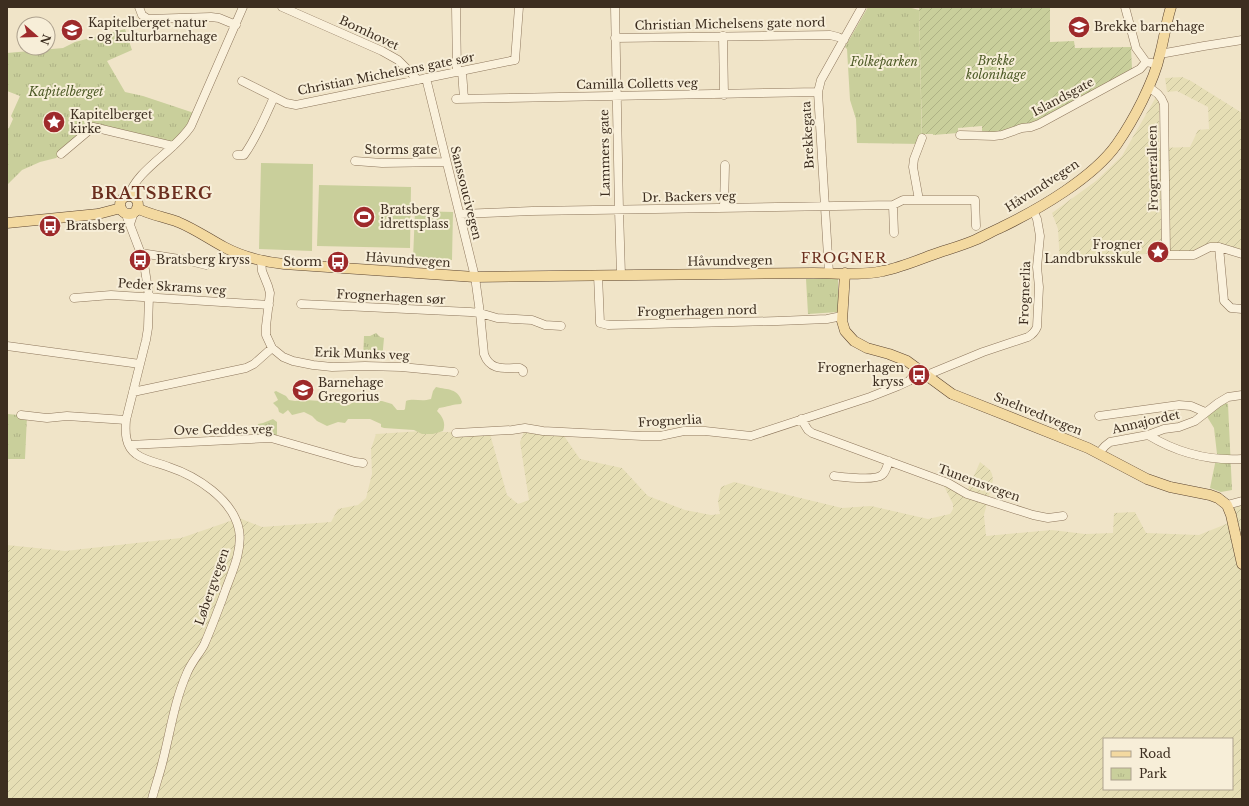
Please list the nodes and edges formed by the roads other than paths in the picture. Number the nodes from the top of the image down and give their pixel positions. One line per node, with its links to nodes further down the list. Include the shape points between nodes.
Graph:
1 (139, 7): 10 (street, via 142,15 148,19 211,17)
2 (243, 7): 10 (street)
3 (282, 7): 19 (street, Bomhovet, via 382,51 398,60)
4 (456, 7): 17 (street)
5 (519, 7): 17 (street, Christian Michelsens gate sør, via 515,60)
6 (615, 7): 12 (street, Lammers gate)
7 (862, 7): 13 (street, Brekkegata)
8 (1125, 7): 16 (street, via 1136,48)
9 (1170, 7): 15 (main road, Håvundvegen)
10 (236, 25): 28 (street, via 188,131)
11 (723, 36): 12 (street, Christian Michelsens gate nord); 13 (street, Christian Michelsens gate nord, via 830,35); 23 (street)
12 (616, 38): 24 (street, Lammers gate)
13 (844, 40): 22 (street, Brekkegata, via 821,80)
14 (1242, 40): 15 (street, via 1204,46)
15 (1159, 59): 16 (street); 21 (main road, Håvundvegen)
16 (1146, 62): 26 (street, Islandsgate, via 1140,69 1039,124 1002,135)
17 (460, 71): 18 (street, Christian Michelsens gate sør); 24 (street, Camilla Colletts veg, via 460,99)
18 (426, 78): 19 (street, Christian Michelsens gate sør); 32 (street, Sanssoucivegen)
19 (418, 80): 25 (street, Christian Michelsens gate sør, via 296,105)
20 (242, 81): 25 (street, Christian Michelsens gate sør)
21 (1148, 87): 41 (main road, Håvundvegen, via 1108,155 1072,185); 46 (street, Frogneralleen, via 1158,94 1164,104 1166,255 1194,255 1210,247)
22 (818, 92): 23 (street, Camilla Colletts veg); 37 (street, Brekkegata)
23 (724, 95): 24 (street, Camilla Colletts veg)
24 (616, 96): 40 (street, Lammers gate)
25 (274, 97): 30 (street, via 248,149 244,155)
26 (960, 135)
27 (922, 138): 35 (street, via 913,167)
28 (173, 146): 29 (street, via 93,127); 34 (street, via 135,182)
29 (61, 154)
30 (237, 155)
31 (355, 161): 32 (street, Storms gate)
32 (446, 162): 42 (street, Sanssoucivegen)
33 (725, 165): 38 (street)
34 (129, 196): 39 (main road, via 121,201); 39 (main road, via 138,202)
35 (919, 200): 36 (street, Dr. Backers veg, via 903,200); 44 (street, Dr. Backers veg, via 975,200)
36 (893, 204): 37 (street, Dr. Backers veg); 45 (street)
37 (825, 206): 38 (street, Dr. Backers veg); 51 (street, Brekkegata)
38 (724, 208): 40 (street, Dr. Backers veg)
39 (129, 210): 43 (main road); 47 (street, via 130,224); 49 (main road, Håvundvegen, via 146,212 178,222 231,251)
40 (618, 210): 42 (street, Dr. Backers veg); 54 (street, Lammers gate)
41 (1034, 210): 52 (main road, Håvundvegen, via 975,240 918,260 883,271); 69 (street, Frognerlia, via 1040,236 1036,331 1028,337)
42 (460, 214): 55 (street, Sanssoucivegen)
43 (7, 223)
44 (976, 226)
45 (894, 233)
46 (1219, 247): 48 (street); 60 (street, via 1224,301 1231,308)
47 (141, 254): 50 (street); 56 (street)
48 (1242, 254)
49 (261, 261): 55 (main road, Håvundvegen); 59 (street, via 270,293)
50 (206, 265)
51 (829, 273): 52 (main road, Håvundvegen); 54 (main road, Håvundvegen)
52 (846, 274): 62 (main road, Sneltvedtvegen)
53 (598, 275): 54 (main road, Håvundvegen); 55 (main road, Håvundvegen); 62 (street, Frognerhagen nord, via 600,323 608,325 827,319)
54 (621, 275)
55 (475, 277): 61 (street, Sanssoucivegen)
56 (149, 296): 57 (street, Peder Skrams veg, via 110,294); 59 (street, Peder Skrams veg); 66 (street, via 148,328)
57 (74, 298)
58 (301, 304): 61 (street, Frognerhagen sør)
59 (269, 305): 65 (street, via 266,335)
60 (1242, 309)
61 (480, 313): 63 (street, via 497,318 532,320 545,325); 68 (street, Sanssoucivegen, via 486,360 498,368 520,368)
62 (842, 316): 69 (main road, Sneltvedtvegen, via 845,331 854,341 867,348 900,358)
63 (562, 326)
64 (7, 346): 66 (street)
65 (272, 348): 67 (street, Erik Munks veg, via 283,357 313,365 401,367); 70 (street, via 246,368)
66 (140, 364): 70 (street)
67 (454, 372)
68 (523, 372)
69 (923, 372): 75 (street, Frognerlia, via 909,381 870,397); 80 (main road, Sneltvedtvegen, via 956,396)
70 (133, 392): 76 (street)
71 (1242, 394): 72 (street, Annajordet, via 1228,397)
72 (1205, 412): 74 (street, via 1191,406 1179,405); 78 (street, Annajordet, via 1195,421)
73 (21, 415): 76 (street)
74 (1099, 416)
75 (800, 419): 77 (street, Frognerlia, via 751,436 705,431 642,436 525,428); 82 (street, Tunemsvegen, via 812,433)
76 (126, 420): 79 (street)
77 (456, 432)
78 (1148, 435): 80 (street, Annajordet, via 1110,442); 81 (street, via 1172,448 1194,455 1227,460)
79 (129, 445): 83 (street, Ove Geddes veg, via 271,438); 89 (street, Løbergvegen, via 134,453 182,472 212,490 230,510 238,526 239,536 236,559 210,631 187,673 178,700)
80 (1099, 453): 86 (main road, Sneltvedtvegen, via 1147,479 1174,488 1210,495)
81 (1242, 459)
82 (889, 461): 84 (street, via 885,472 878,477); 87 (street, Tunemsvegen, via 948,483 967,494 1033,515 1048,518)
83 (363, 463)
84 (834, 476)
85 (1242, 501): 86 (street)
86 (1227, 505): 88 (main road, via 1234,523)
87 (1062, 516)
88 (1242, 564)
89 (152, 799)

